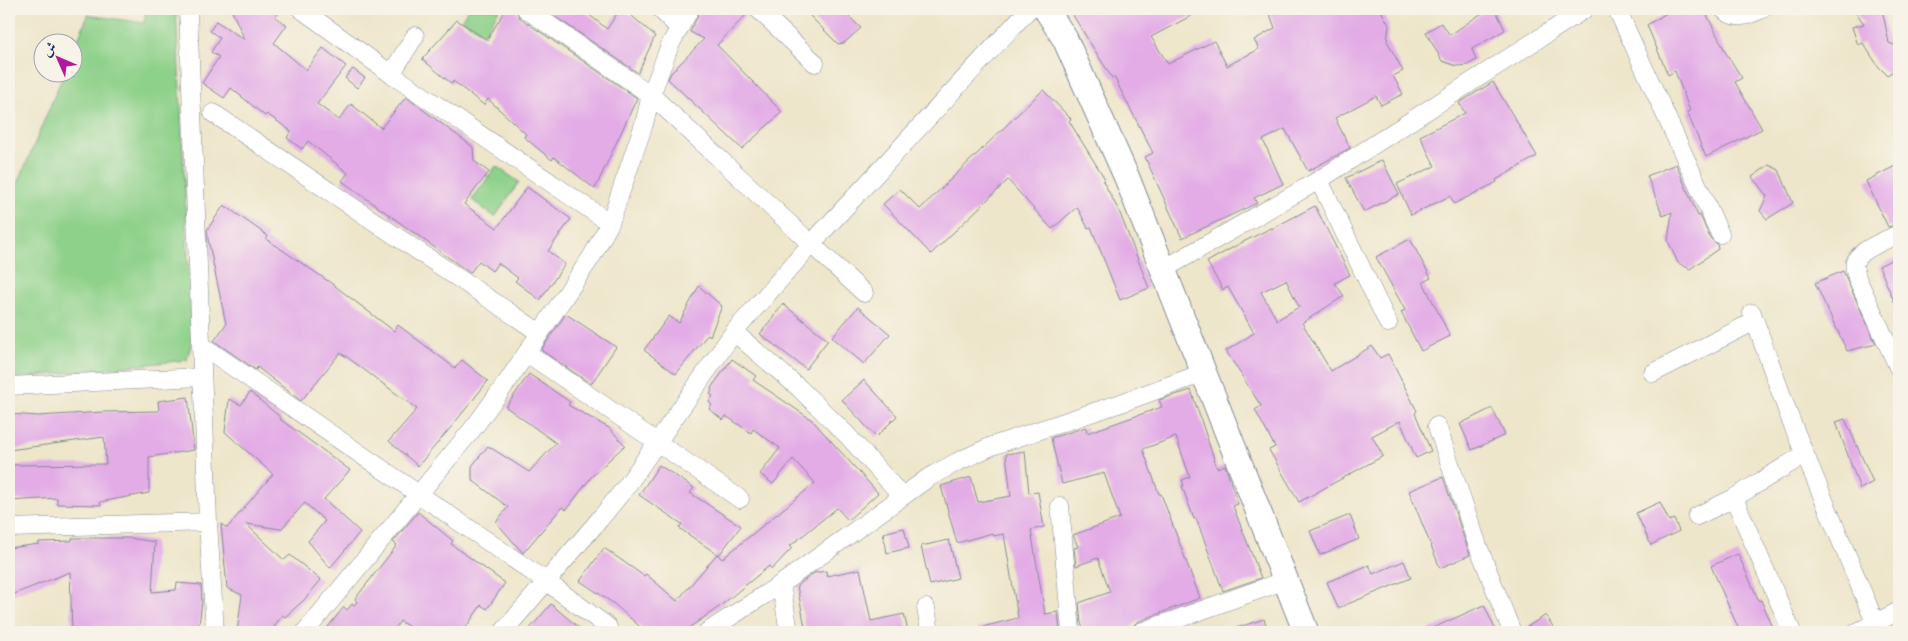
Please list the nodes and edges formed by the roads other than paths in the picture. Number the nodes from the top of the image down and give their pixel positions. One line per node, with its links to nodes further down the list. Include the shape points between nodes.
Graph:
1 (188, 9): 29 (street)
2 (301, 9): 16 (street)
3 (526, 9): 17 (street)
4 (660, 9): 13 (street)
5 (690, 9): 13 (street)
6 (758, 9): 15 (street)
7 (1029, 9): 23 (street)
8 (1046, 9): 24 (street, via 1065,39)
9 (1585, 9): 19 (street)
10 (1617, 9): 21 (street)
11 (1723, 9): 12 (street, via 1731,16 1739,17)
12 (1762, 9)
13 (678, 27): 17 (street)
14 (415, 36): 16 (street)
15 (814, 63)
16 (391, 74): 20 (street)
17 (651, 95): 20 (street); 23 (street)
18 (213, 113): 28 (street)
19 (1318, 180): 24 (street); 26 (street)
20 (610, 223): 28 (street, via 576,282)
21 (1720, 234)
22 (1899, 234): 31 (street, via 1861,254 1854,267)
23 (812, 243): 25 (street); 27 (street)
24 (1164, 269): 32 (street)
25 (864, 293)
26 (1388, 323)
27 (734, 332): 37 (street); 40 (street, via 800,388)
28 (540, 333): 30 (street)
29 (201, 345): 34 (street); 39 (street)
30 (527, 353): 37 (street); 39 (street, via 475,426)
31 (1899, 369)
32 (1203, 373): 40 (street, via 992,446 935,474); 47 (street)
33 (1654, 373): 38 (street, via 1754,317)
34 (202, 377): 35 (street); 45 (street)
35 (9, 386)
36 (1437, 426): 63 (street, via 1478,546)
37 (657, 443): 42 (street); 48 (street)
38 (1804, 454): 41 (street); 53 (street)
39 (420, 494): 48 (street); 55 (street)
40 (902, 496): 49 (street)
41 (1734, 498): 44 (street); 64 (street)
42 (740, 499)
43 (1060, 506): 60 (street)
44 (1696, 516)
45 (208, 522): 46 (street); 54 (street)
46 (9, 528)
47 (1286, 580): 61 (street); 62 (street)
48 (547, 582): 52 (street); 56 (street)
49 (781, 584): 57 (street); 58 (street)
50 (926, 608): 59 (street)
51 (1899, 611): 53 (street)
52 (608, 626)
53 (1877, 628): 65 (street)
54 (215, 632)
55 (305, 632)
56 (503, 632)
57 (707, 632)
58 (789, 632)
59 (930, 632)
60 (1071, 632)
61 (1141, 632)
62 (1306, 632)
63 (1512, 632)
64 (1792, 632)
65 (1857, 632)

